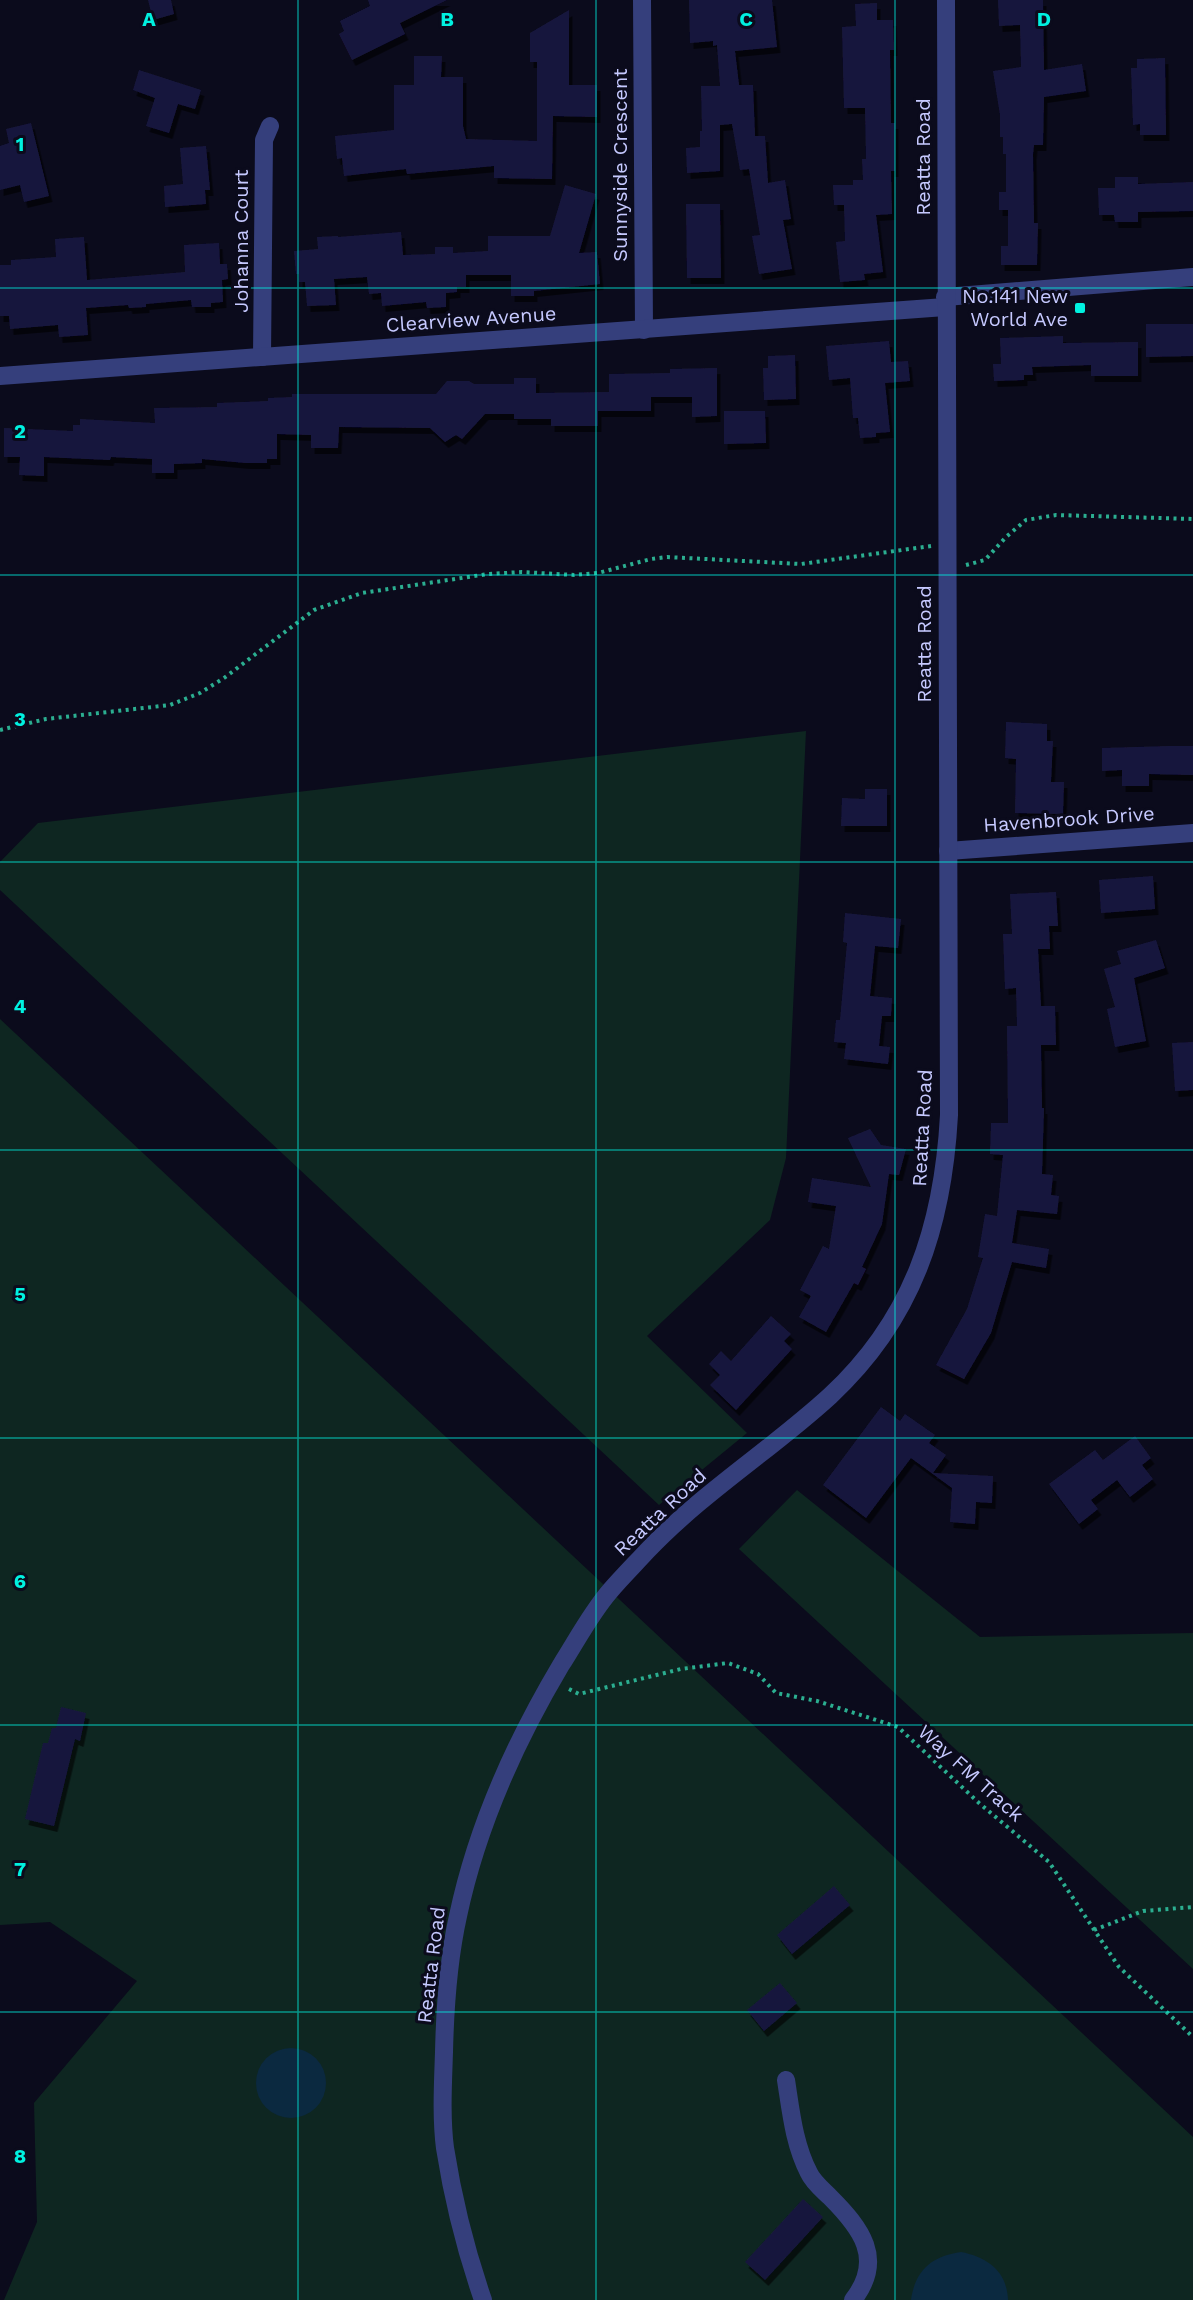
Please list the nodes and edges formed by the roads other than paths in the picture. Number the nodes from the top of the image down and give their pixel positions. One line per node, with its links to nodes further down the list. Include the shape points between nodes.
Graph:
1 (642, 0): 6 (street, Sunnyside Crescent)
2 (945, 0): 5 (street, Reatta Road)
3 (270, 126): 7 (street, Johanna Court, via 264,140)
4 (1193, 277): 5 (street, Clearview Avenue)
5 (945, 302): 6 (street, Clearview Avenue); 10 (street, Reatta Road)
6 (644, 330): 7 (street, Clearview Avenue)
7 (262, 357): 8 (street, Clearview Avenue)
8 (0, 376)
9 (1193, 833): 10 (street, Havenbrook Drive)
10 (948, 851): 12 (street, Reatta Road, via 946,1160 939,1208 924,1255 901,1306 869,1354 830,1396 693,1508 650,1547 609,1593 552,1680 504,1770 480,1837 458,1917 446,1995 443,2074 445,2145 460,2221)
11 (786, 2080): 13 (street, via 794,2136 810,2177 864,2237 868,2272)
12 (483, 2300)
13 (853, 2300)

